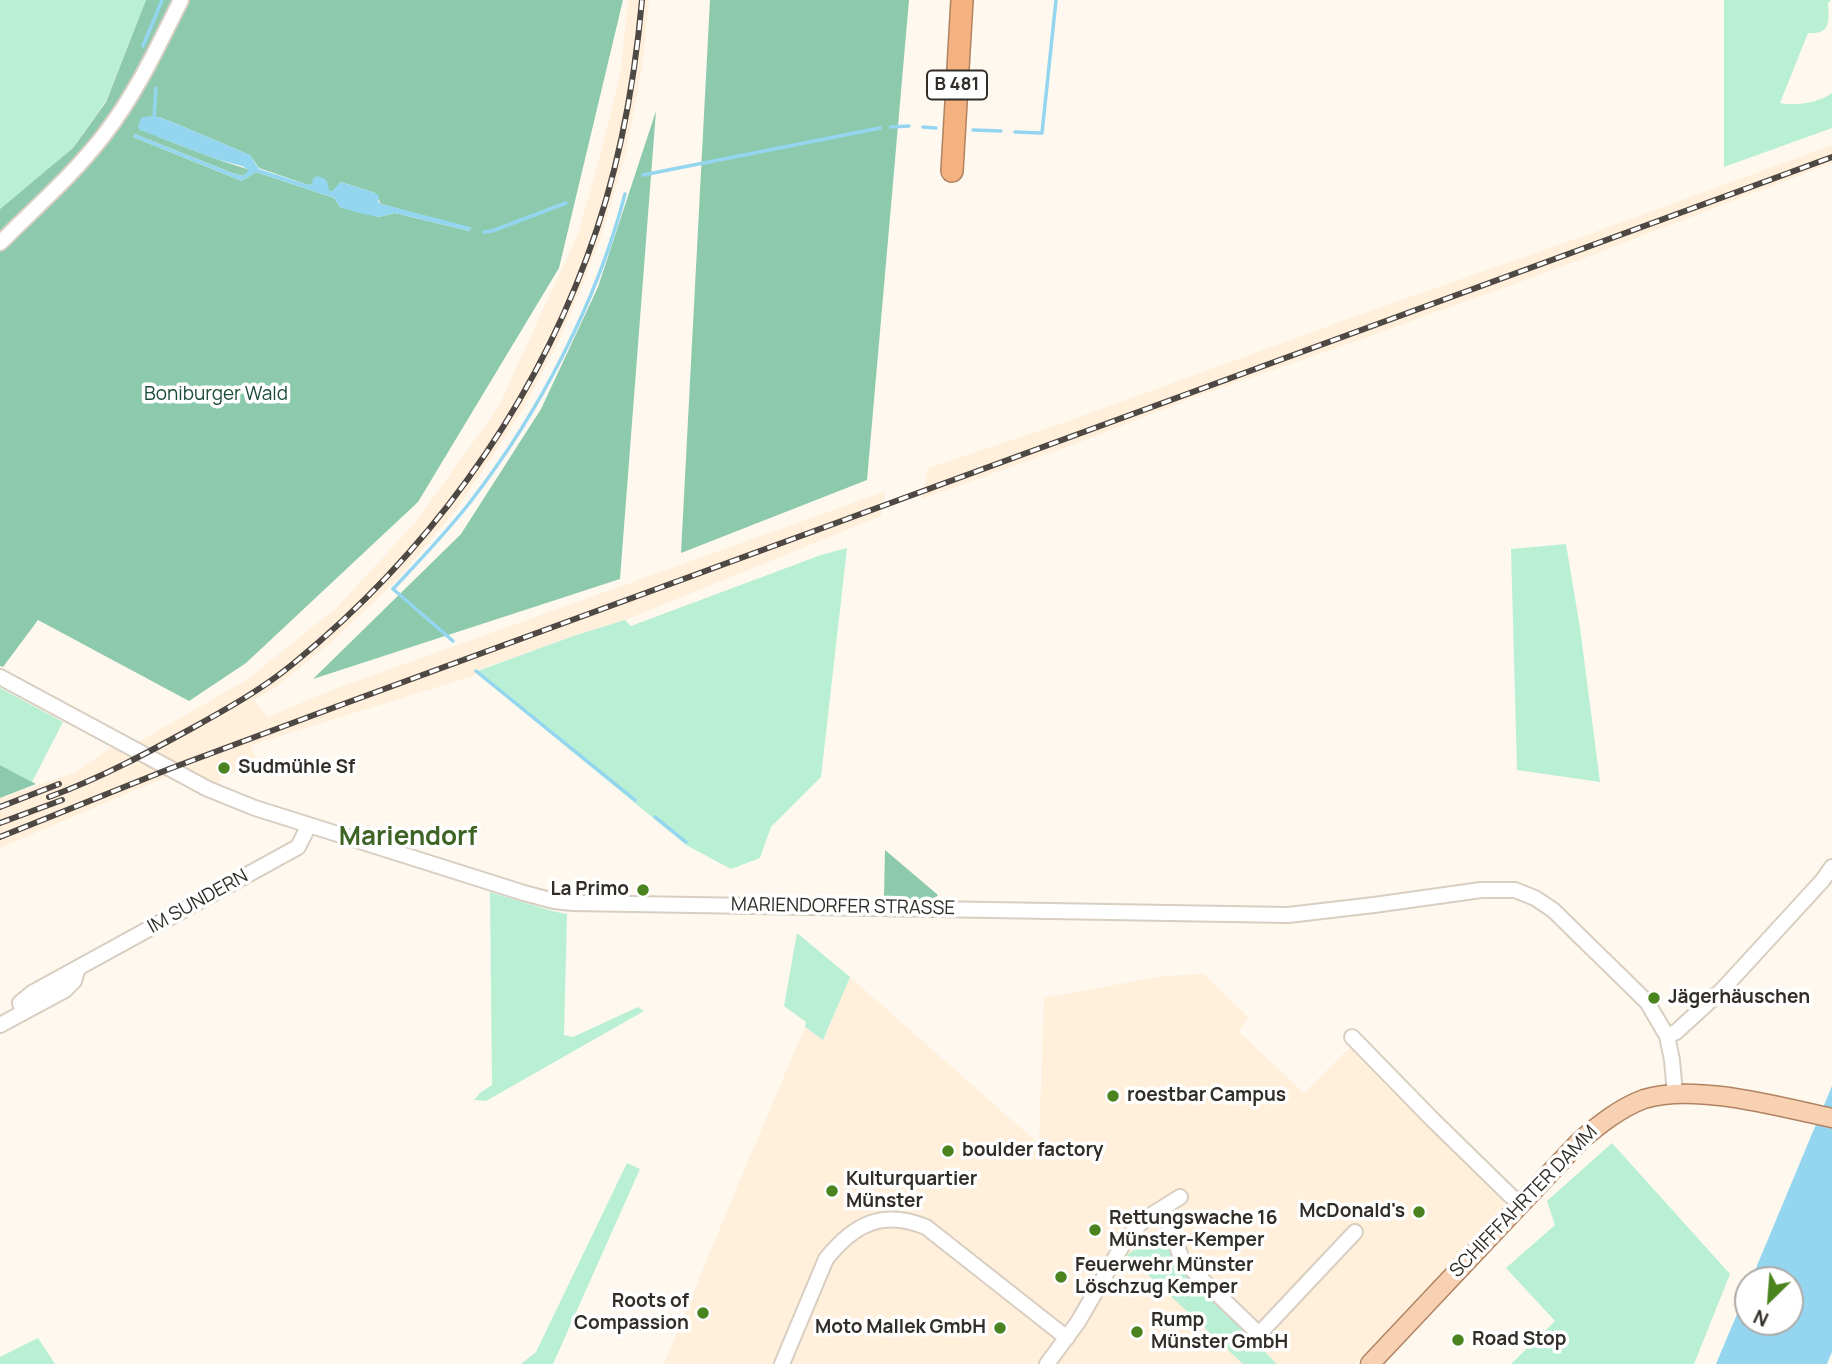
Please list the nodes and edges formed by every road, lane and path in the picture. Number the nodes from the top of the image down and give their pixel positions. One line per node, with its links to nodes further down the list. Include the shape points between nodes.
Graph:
1 (181, 0): 4 (street, via 133,92 105,134)
2 (962, 0): 3 (highway, B 481)
3 (952, 171)
4 (0, 243)
5 (0, 677): 6 (street, MARIENDORFER STRASSE, via 198,785)
6 (309, 825): 8 (street, IM SUNDERN, via 298,847 32,993 20,1003 23,1013); 9 (street, MARIENDORFER STRASSE, via 554,901 1287,915 1481,890 1515,890 1544,903 1586,941 1647,1002)
7 (1832, 867): 9 (street, via 1722,990)
8 (0, 1025)
9 (1667, 1036): 11 (street, MARIENDORFER STRASSE)
10 (1352, 1037): 14 (street)
11 (1675, 1094): 12 (main road, SCHIFFFAHRTER DAMM, via 1717,1096); 14 (main road, SCHIFFFAHRTER DAMM, via 1646,1099 1600,1124)
12 (1832, 1118)
13 (1180, 1197): 15 (street)
14 (1520, 1204): 20 (main road, SCHIFFFAHRTER DAMM)
15 (1163, 1208): 16 (street, via 1181,1257 1259,1334); 17 (street, via 1145,1219 1122,1245)
16 (1354, 1231)
17 (1067, 1338): 18 (street, via 926,1227 896,1218 860,1227 826,1259); 19 (street)
18 (782, 1364)
19 (1047, 1364)
20 (1370, 1364)

